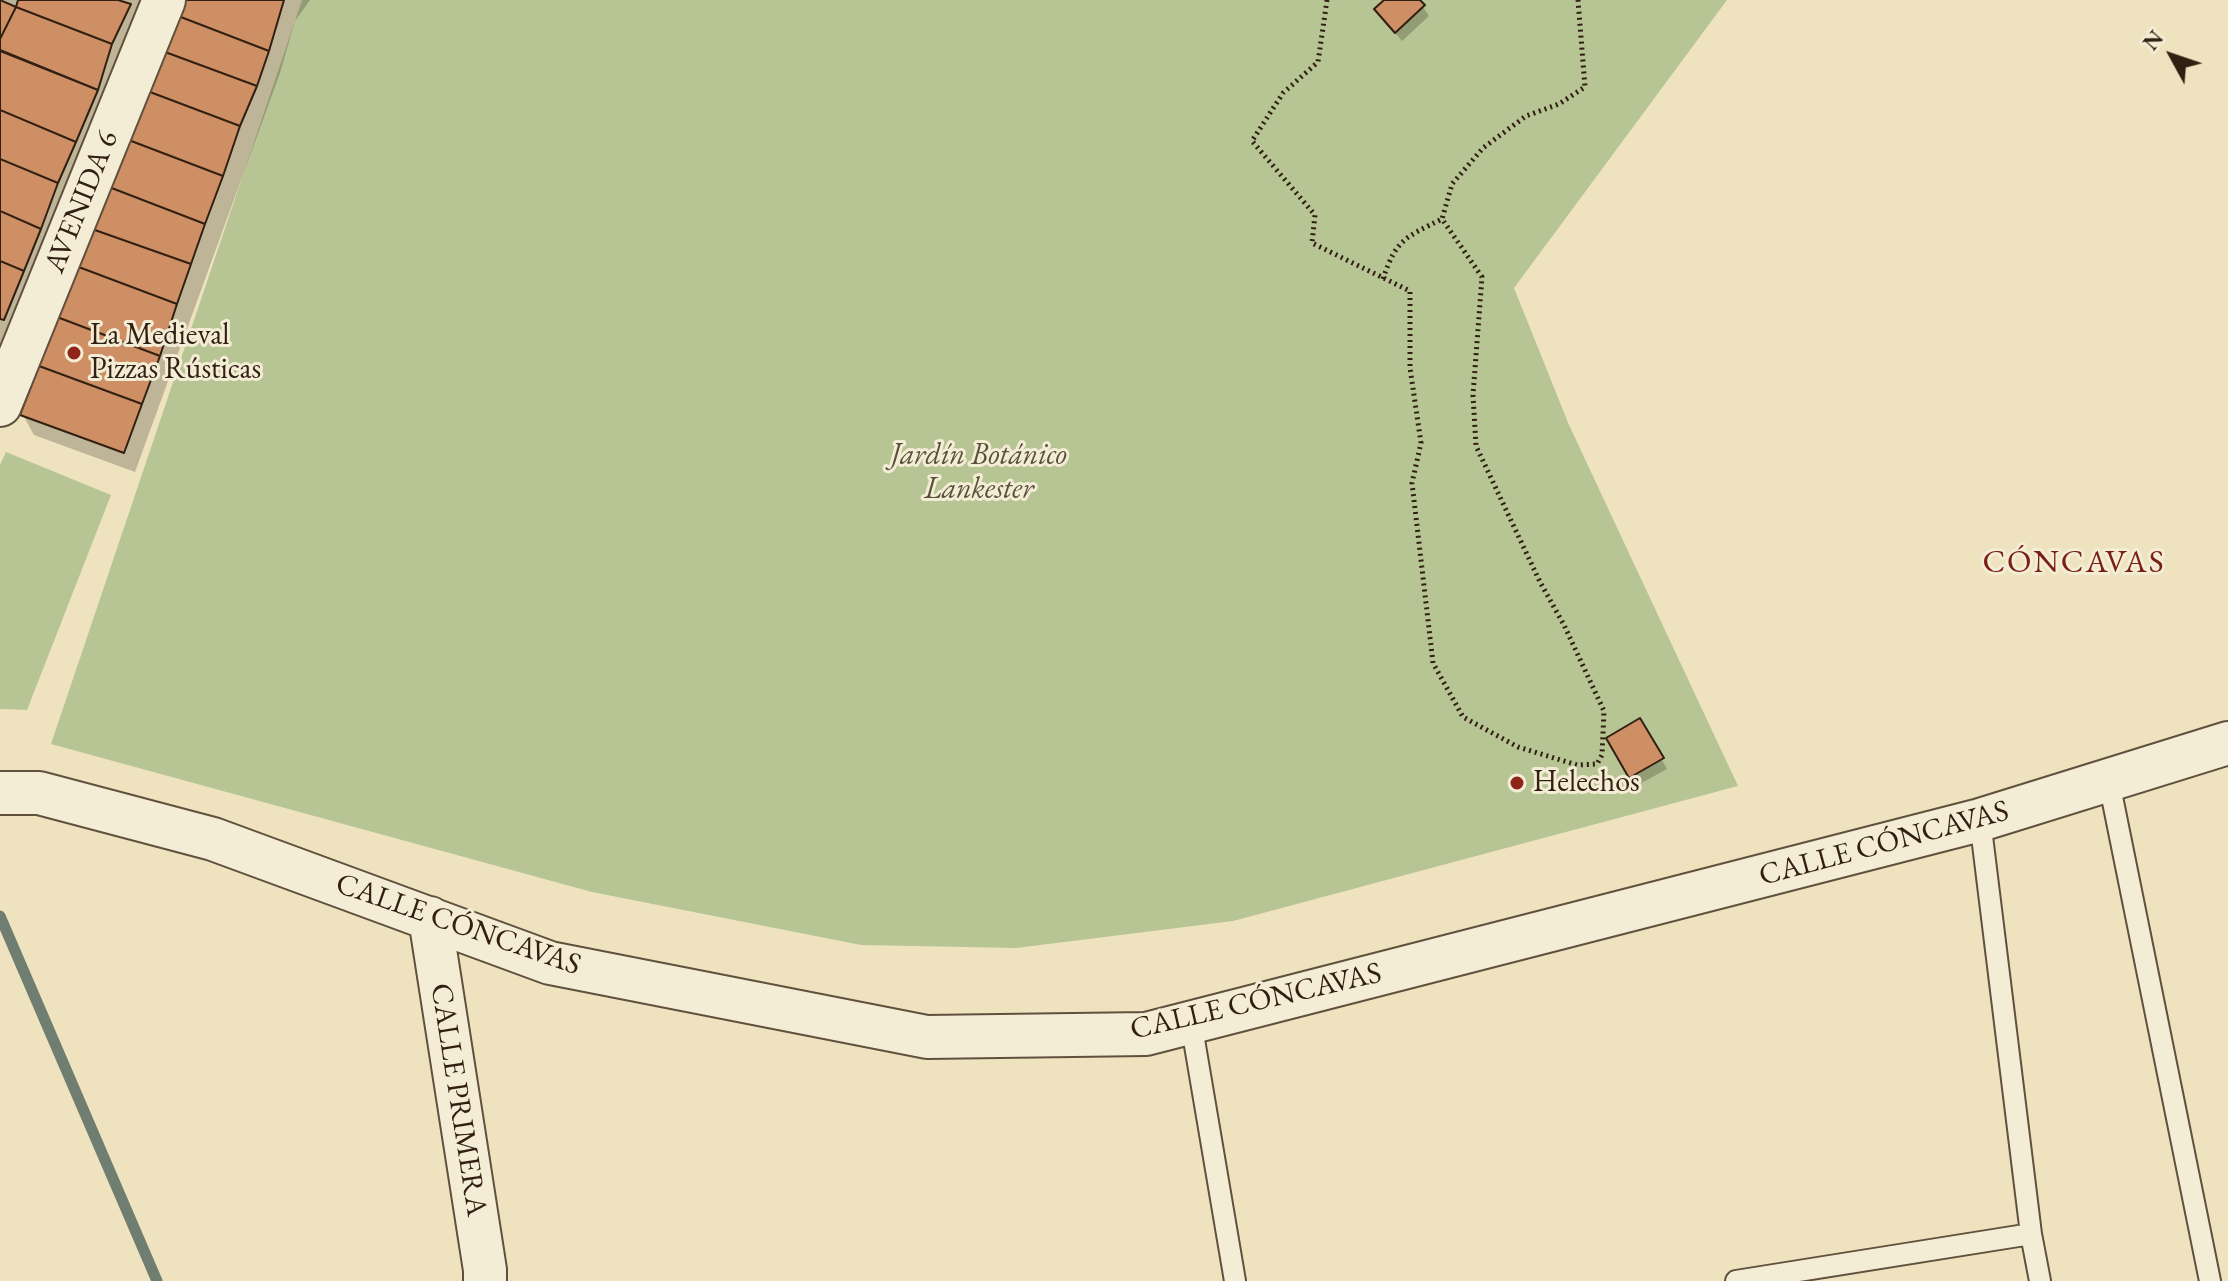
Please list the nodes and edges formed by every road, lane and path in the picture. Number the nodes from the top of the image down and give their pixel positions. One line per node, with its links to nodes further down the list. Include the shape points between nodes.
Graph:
1 (164, 0): 6 (street, AVENIDA 6)
2 (1327, 0): 5 (path, via 1318,62 1283,93 1252,141 1315,215 1312,243)
3 (1578, 0): 4 (path, via 1585,87 1526,116 1483,148 1452,184)
4 (1442, 219): 5 (path, via 1409,236 1391,254); 5 (path, via 1482,277 1473,395 1476,446 1604,711 1597,764 1577,765 1518,747 1463,717 1433,663 1412,483 1421,443 1410,368 1410,291)
5 (1383, 279)
6 (0, 405)
7 (2228, 743): 8 (street, CALLE CÓNCAVAS)
8 (2109, 782): 10 (street, CALLE CÓNCAVAS); 18 (lane)
9 (0, 793): 11 (street, CALLE CÓNCAVAS, via 39,793 213,839)
10 (1980, 820): 12 (street, CALLE CÓNCAVAS); 13 (lane)
11 (430, 918): 12 (street, CALLE CÓNCAVAS, via 550,963 927,1037 1146,1034); 14 (street, CALLE PRIMERA)
12 (1191, 1022): 15 (lane)
13 (2031, 1234): 16 (lane); 17 (lane)
14 (485, 1281)
15 (1235, 1281)
16 (1736, 1281)
17 (2040, 1281)
18 (2210, 1281)

